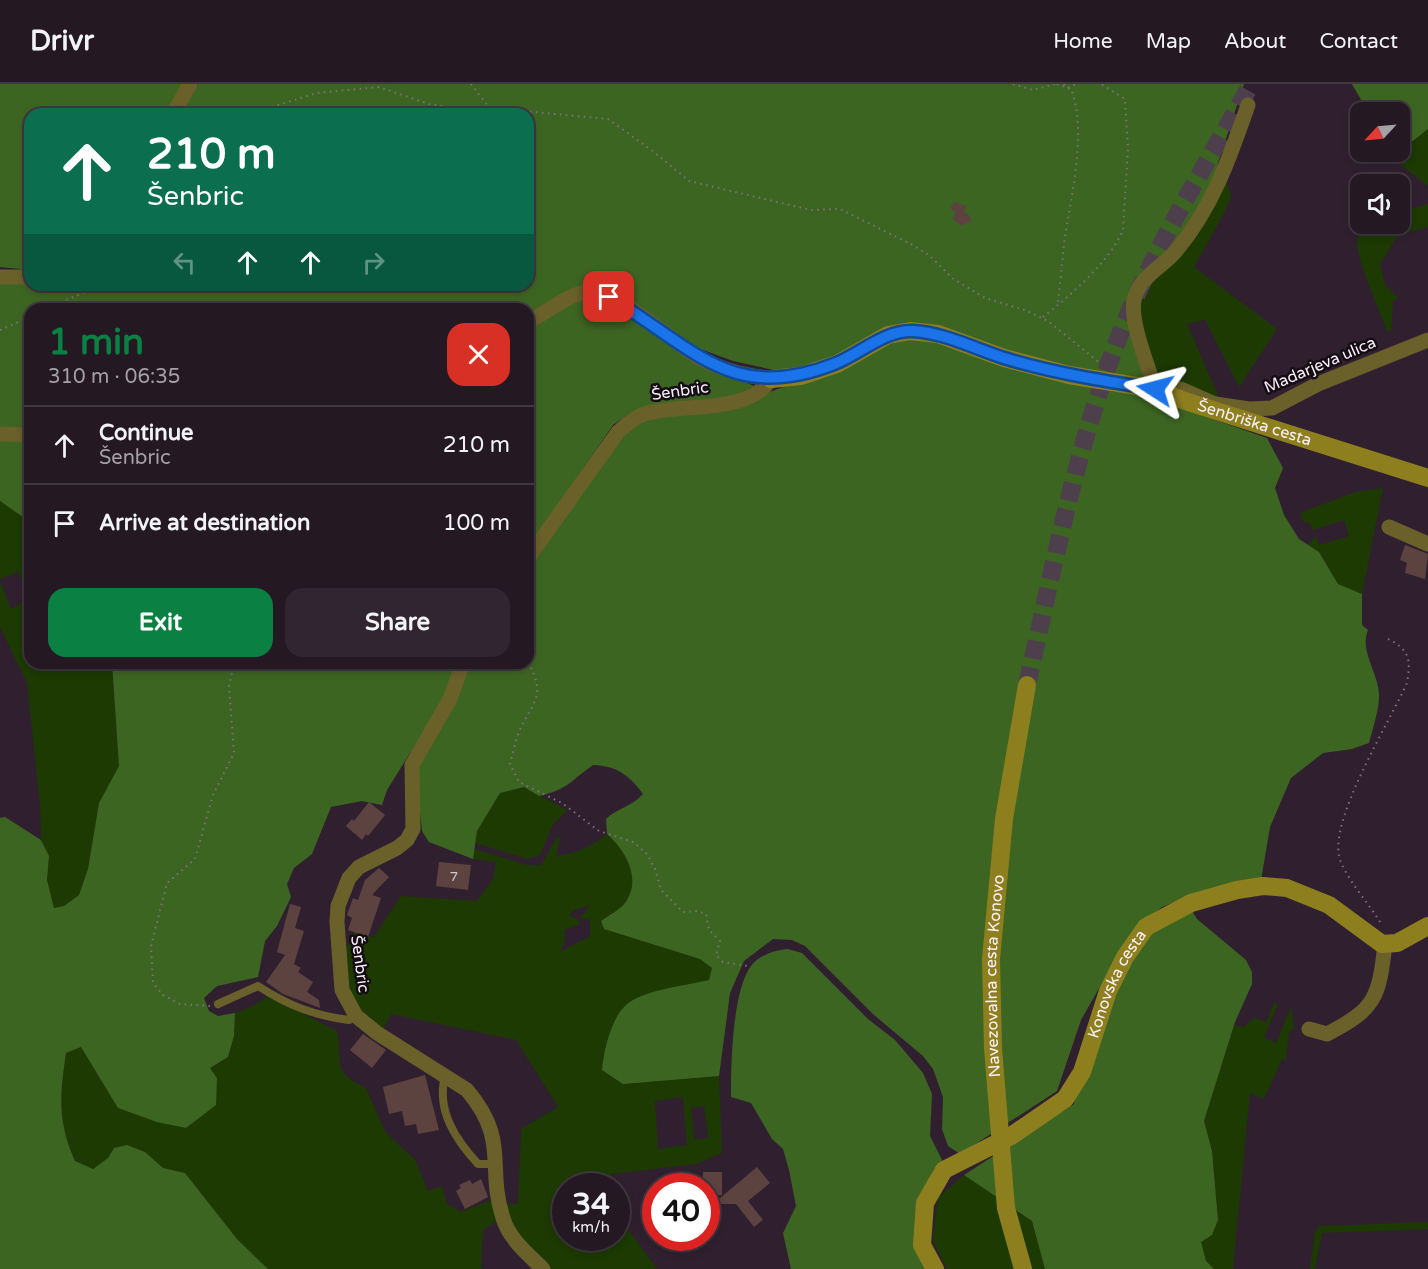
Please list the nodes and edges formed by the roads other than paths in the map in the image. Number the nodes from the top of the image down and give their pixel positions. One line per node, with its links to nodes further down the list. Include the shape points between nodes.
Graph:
1 (190, 84): 3 (street)
2 (1248, 105): 9 (street, via 1203,215 1171,257 1143,280 1134,298 1133,313)
3 (176, 108)
4 (0, 277): 5 (street)
5 (24, 277)
6 (534, 318): 8 (street, Šenbric, via 574,295 592,292 637,313 721,369)
7 (1428, 340): 9 (street, Madarjeva ulica, via 1318,384 1272,408 1215,404 1181,389)
8 (771, 380): 9 (street, Šenbriška cesta, via 801,376 837,363 888,335 910,331 938,334 1004,358 1070,375); 15 (street, Šenbric, via 753,395 732,402 645,414 629,421)
9 (1155, 389): 12 (street, Šenbriška cesta)
10 (0, 434): 11 (street)
11 (24, 435)
12 (1428, 478)
13 (1389, 527): 14 (street)
14 (1428, 544)
15 (534, 550)
16 (461, 669): 21 (street, Šenbric, via 450,699 412,765 413,830 397,848 359,867 349,879 338,906 342,990)
17 (1027, 685): 24 (street, Navezovalna cesta Konovo, via 1005,819 991,959)
18 (1428, 926): 19 (street)
19 (1389, 944): 22 (street, via 1378,994 1355,1020 1327,1034); 24 (street, Konovska cesta, via 1329,905 1287,888 1237,890 1191,903 1166,915 1146,927 1125,957 1108,991 1082,1072 1065,1099)
20 (218, 1004): 21 (lane, via 258,986 315,1015 349,1020)
21 (356, 1016): 23 (street, Šenbric)
22 (1309, 1029)
23 (445, 1075): 25 (street, Šenbric, via 467,1090 483,1111 494,1135); 25 (lane, via 441,1091 458,1143 478,1164)
24 (1001, 1141): 27 (street, Konovska cesta, via 944,1170 925,1203 922,1245); 28 (street, Navezovalna cesta Konovo, via 1006,1208)
25 (497, 1164): 26 (street, Šenbric, via 503,1218 512,1236)
26 (543, 1269)
27 (935, 1269)
28 (1023, 1269)

